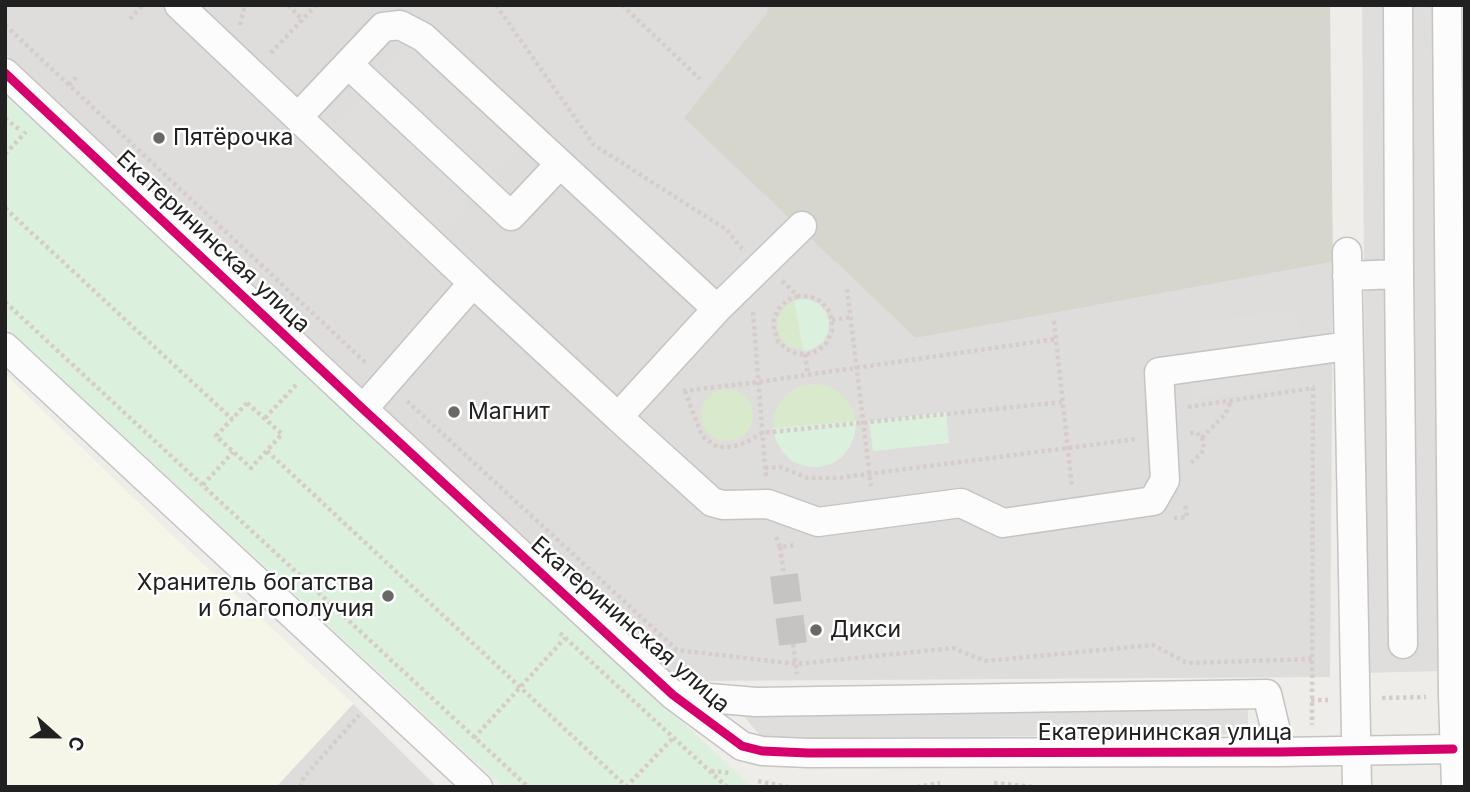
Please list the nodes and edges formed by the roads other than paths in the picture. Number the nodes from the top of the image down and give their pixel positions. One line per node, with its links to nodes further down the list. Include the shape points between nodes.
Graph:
1 (179, 5): 6 (street)
2 (1398, 5): 10 (street)
3 (1447, 5): 7 (street)
4 (348, 64): 6 (street); 8 (street, via 383,27 400,25 423,37); 8 (street, via 511,216)
5 (5, 73): 16 (street, Екатерининская улица)
6 (298, 117): 12 (street)
7 (1456, 147): 11 (street)
8 (560, 164): 13 (street)
9 (802, 226): 13 (street)
10 (1399, 274): 14 (street, via 1347,264); 18 (street)
11 (1457, 274): 20 (street)
12 (473, 283): 16 (street); 17 (street)
13 (717, 309): 17 (street)
14 (1348, 346): 17 (street, via 1158,372 1170,434 1165,480 1153,501 1003,523 961,503 818,522 768,504 712,502); 21 (street)
15 (5, 347): 23 (street)
16 (363, 409): 19 (street, Екатерининская улица)
17 (618, 417)
18 (1403, 644)
19 (673, 695): 22 (street, Екатерининская улица, via 742,746 762,751); 22 (street, via 756,702 1267,694)
20 (1453, 749): 21 (street, Екатерининская улица); 25 (street)
21 (1356, 750): 22 (street, Екатерининская улица); 24 (street)
22 (1281, 752)
23 (478, 787)
24 (1357, 787)
25 (1456, 787)

